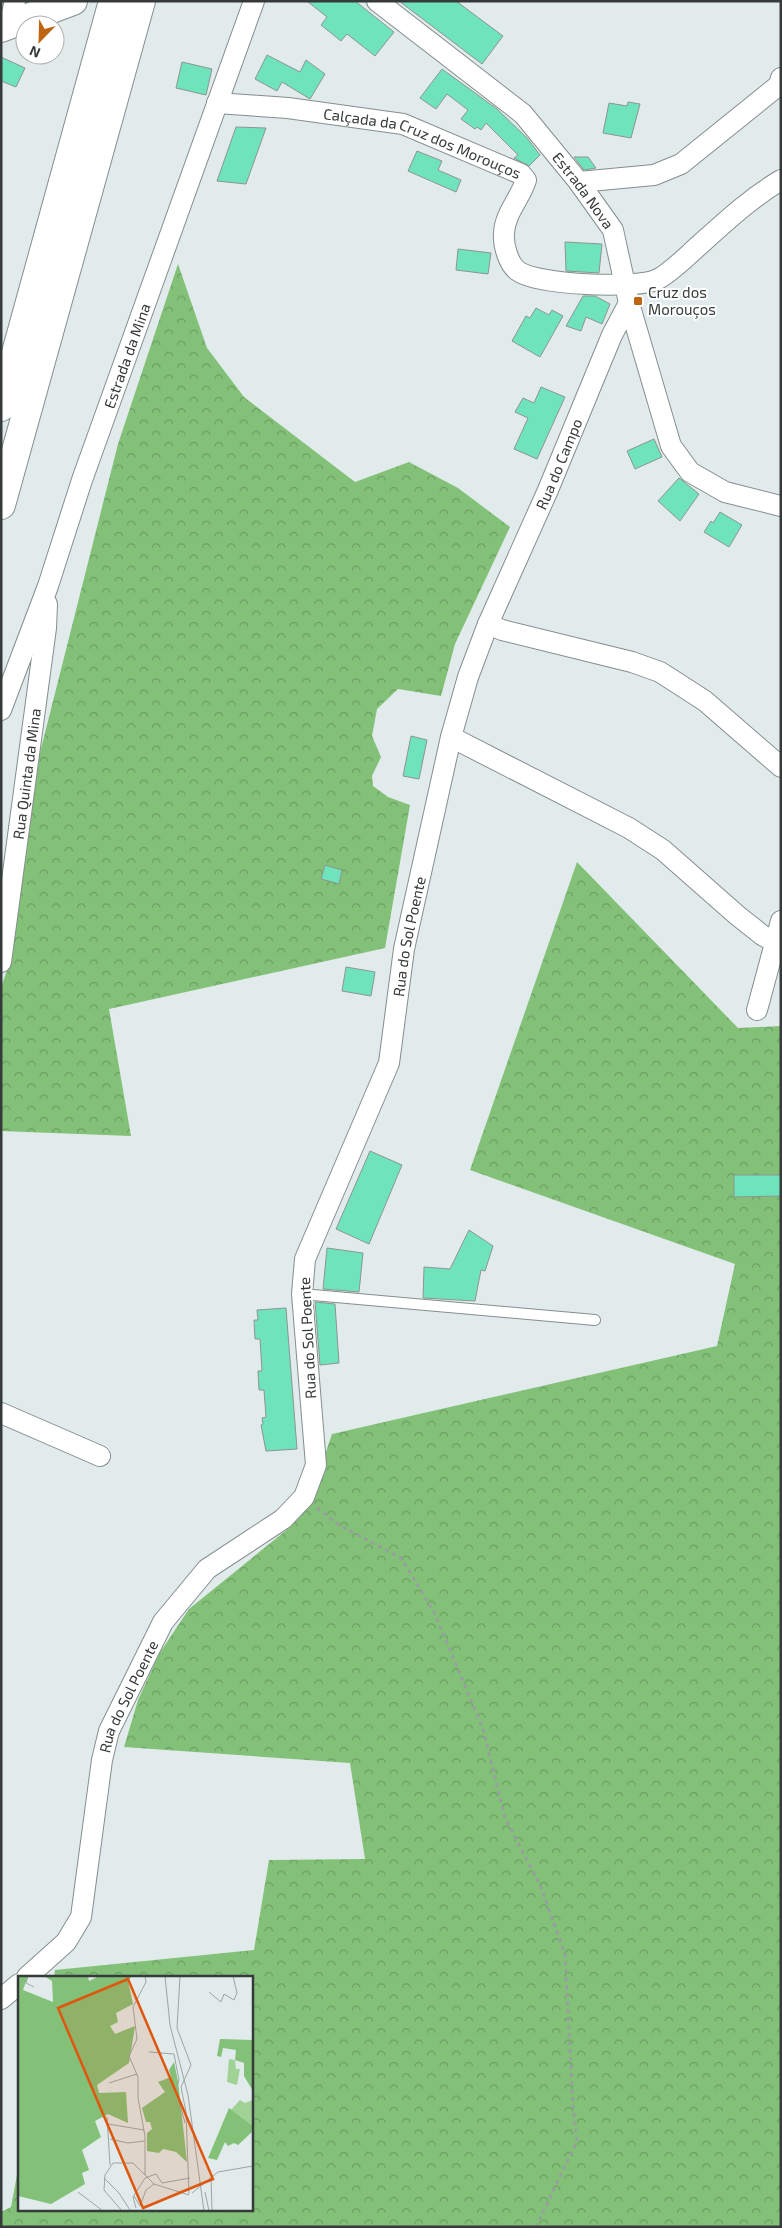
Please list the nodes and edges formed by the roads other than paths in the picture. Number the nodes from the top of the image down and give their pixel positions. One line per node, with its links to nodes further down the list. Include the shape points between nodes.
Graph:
1 (73, 1): 6 (main road)
2 (112, 1): 12 (main road)
3 (141, 1): 13 (main road)
4 (254, 1): 8 (street, Estrada da Mina)
5 (377, 1): 10 (street, Estrada Nova, via 523,114)
6 (23, 15)
7 (781, 78): 10 (street, via 778,85 681,164 654,175)
8 (217, 103): 11 (street, Calçada da Cruz dos Morouços, via 288,108 402,124 521,174 526,180 507,217 504,234 508,256 516,270 552,281); 15 (street, Estrada da Mina)
9 (781, 180): 11 (street, Calçada da Cruz dos Morouços, via 756,195 657,280)
10 (579, 182): 11 (street, Estrada Nova, via 613,230)
11 (628, 294): 14 (street, Estrada Nova, via 671,446 690,472 725,492); 16 (street, Rua do Campo, via 548,490)
12 (1, 407)
13 (1, 505)
14 (781, 506)
15 (48, 586): 17 (street, Estrada da Mina); 22 (street, Rua Quinta da Mina, via 46,628)
16 (488, 624): 18 (street, Rua do Sol Poente, via 468,677); 19 (street, via 660,672 705,701)
17 (1, 710)
18 (451, 737): 21 (street, via 630,828 663,850 738,916); 24 (street, Rua do Sol Poente, via 404,949 388,1063 304,1259)
19 (781, 767)
20 (781, 920): 21 (street)
21 (775, 942): 23 (street)
22 (1, 962)
23 (757, 1010)
24 (302, 1294): 25 (lane); 28 (street, Rua do Sol Poente, via 316,1465 304,1497 283,1518 207,1569 163,1622 110,1731 102,1760 80,1917 66,1942)
25 (595, 1320)
26 (1, 1413): 27 (street)
27 (100, 1456)
28 (28, 1976)
29 (18, 1985): 30 (street)
30 (1, 1998)

